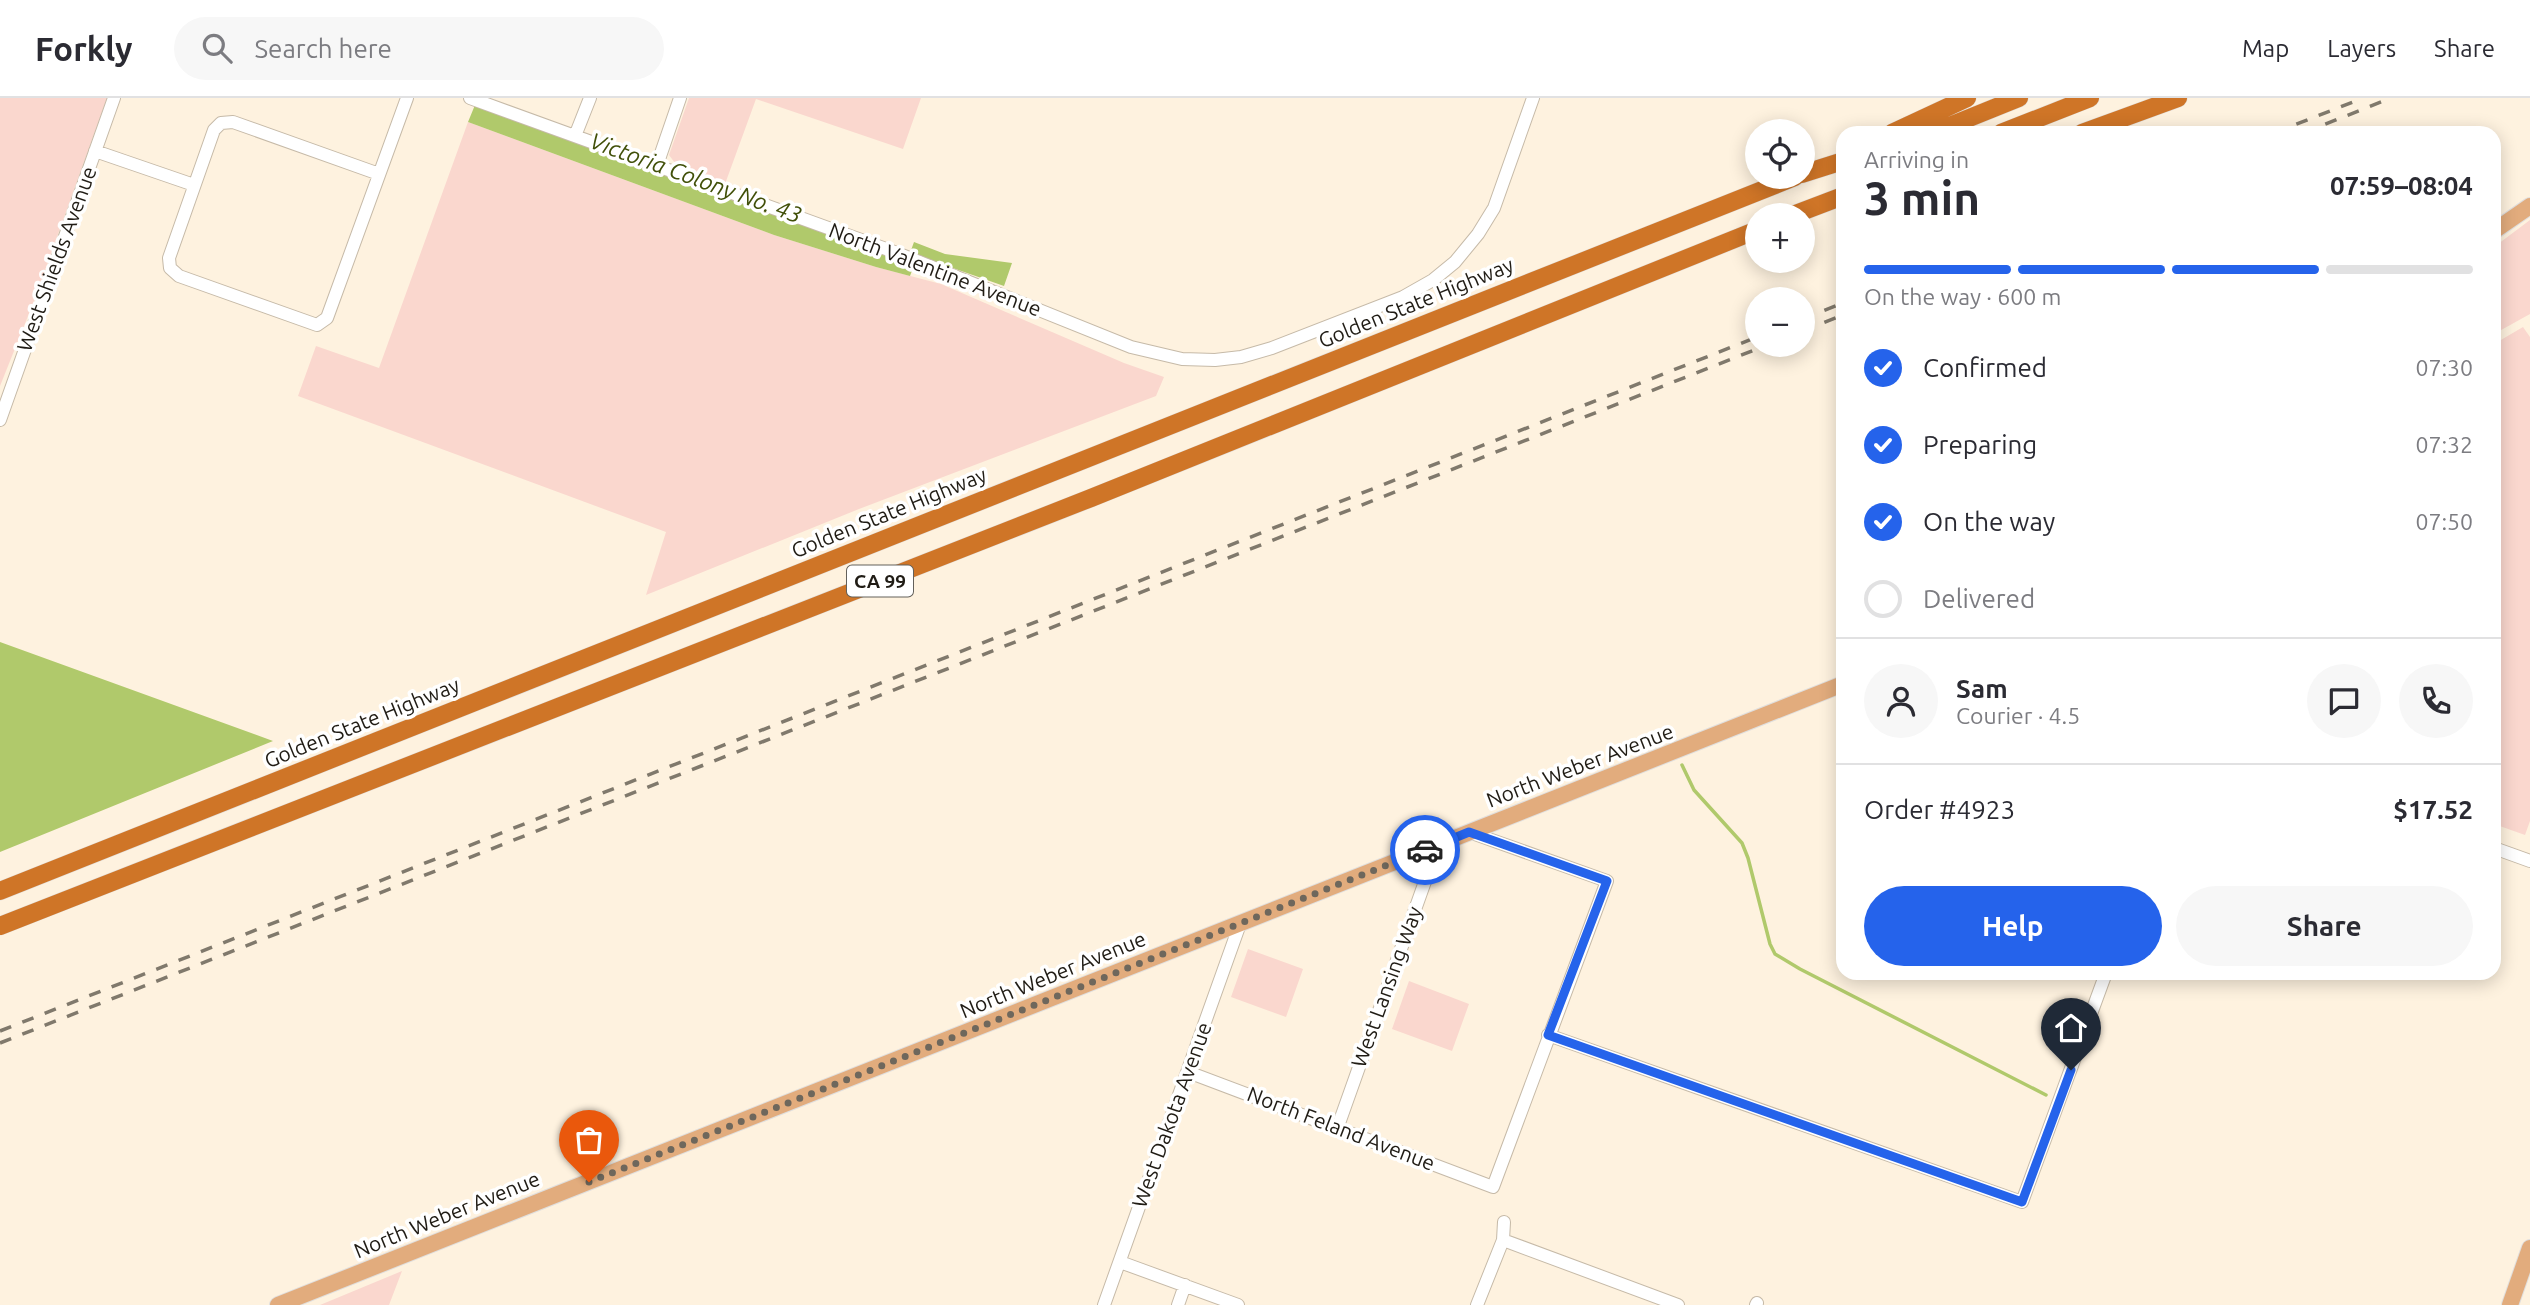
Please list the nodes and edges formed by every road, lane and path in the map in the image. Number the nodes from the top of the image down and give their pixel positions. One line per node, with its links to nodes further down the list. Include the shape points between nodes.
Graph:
1 (114, 98): 16 (street, West Shields Avenue)
2 (407, 98): 22 (street)
3 (470, 98): 15 (street, North Valentine Avenue)
4 (590, 98): 15 (street)
5 (680, 98): 19 (street)
6 (1533, 98): 19 (street, North Valentine Avenue, via 1494,208 1465,252 1433,280 1403,297 1272,348 1215,360 1182,359 1131,347 897,253)
7 (1967, 98): 11 (highway)
8 (2019, 98): 12 (highway)
9 (2090, 98): 13 (highway)
10 (2178, 98): 14 (highway)
11 (1907, 126)
12 (1949, 126)
13 (2019, 126)
14 (2101, 126)
15 (575, 136): 19 (street, North Valentine Avenue)
16 (95, 151): 23 (street); 32 (street, West Shields Avenue)
17 (1836, 158): 20 (highway)
18 (1836, 163): 21 (highway, Golden State Highway / CA 99)
19 (657, 165)
20 (1815, 168)
21 (1815, 170)
22 (379, 174): 23 (street, via 233,122 221,123 214,130); 23 (street, via 327,318 317,325 179,276 170,268 169,258)
23 (194, 185)
24 (1766, 189): 38 (highway, Golden State Highway / CA 99)
25 (1836, 198): 26 (highway)
26 (1815, 206)
27 (1836, 206): 29 (highway)
28 (2530, 206): 30 (main road)
29 (1815, 210)
30 (2501, 226)
31 (1745, 235): 40 (highway, CA 99, via 1091,498)
32 (0, 420)
33 (1836, 687): 34 (main road, North Weber Avenue)
34 (1469, 832): 35 (main road, North Weber Avenue); 42 (street, via 1607,881)
35 (1438, 845): 39 (main road, North Weber Avenue); 44 (street, West Lansing Way)
36 (2501, 851): 37 (street)
37 (2530, 861)
38 (0, 891)
39 (1240, 924): 43 (street, West Dakota Avenue); 50 (main road, North Weber Avenue)
40 (0, 926)
41 (2103, 980): 42 (street, via 2022,1202)
42 (1548, 1035): 44 (street, North Feland Avenue, via 1493,1187)
43 (1188, 1072): 44 (street, North Feland Avenue); 48 (street, West Dakota Avenue)
44 (1337, 1129)
45 (1504, 1222): 46 (street)
46 (1503, 1240): 54 (street); 55 (street)
47 (2530, 1248): 56 (main road)
48 (1120, 1262): 49 (street); 51 (street, West Dakota Avenue)
49 (1185, 1285): 52 (street); 53 (street)
50 (278, 1305)
51 (1104, 1305)
52 (1178, 1305)
53 (1238, 1305)
54 (1477, 1305)
55 (1678, 1305)
56 (2510, 1305)

